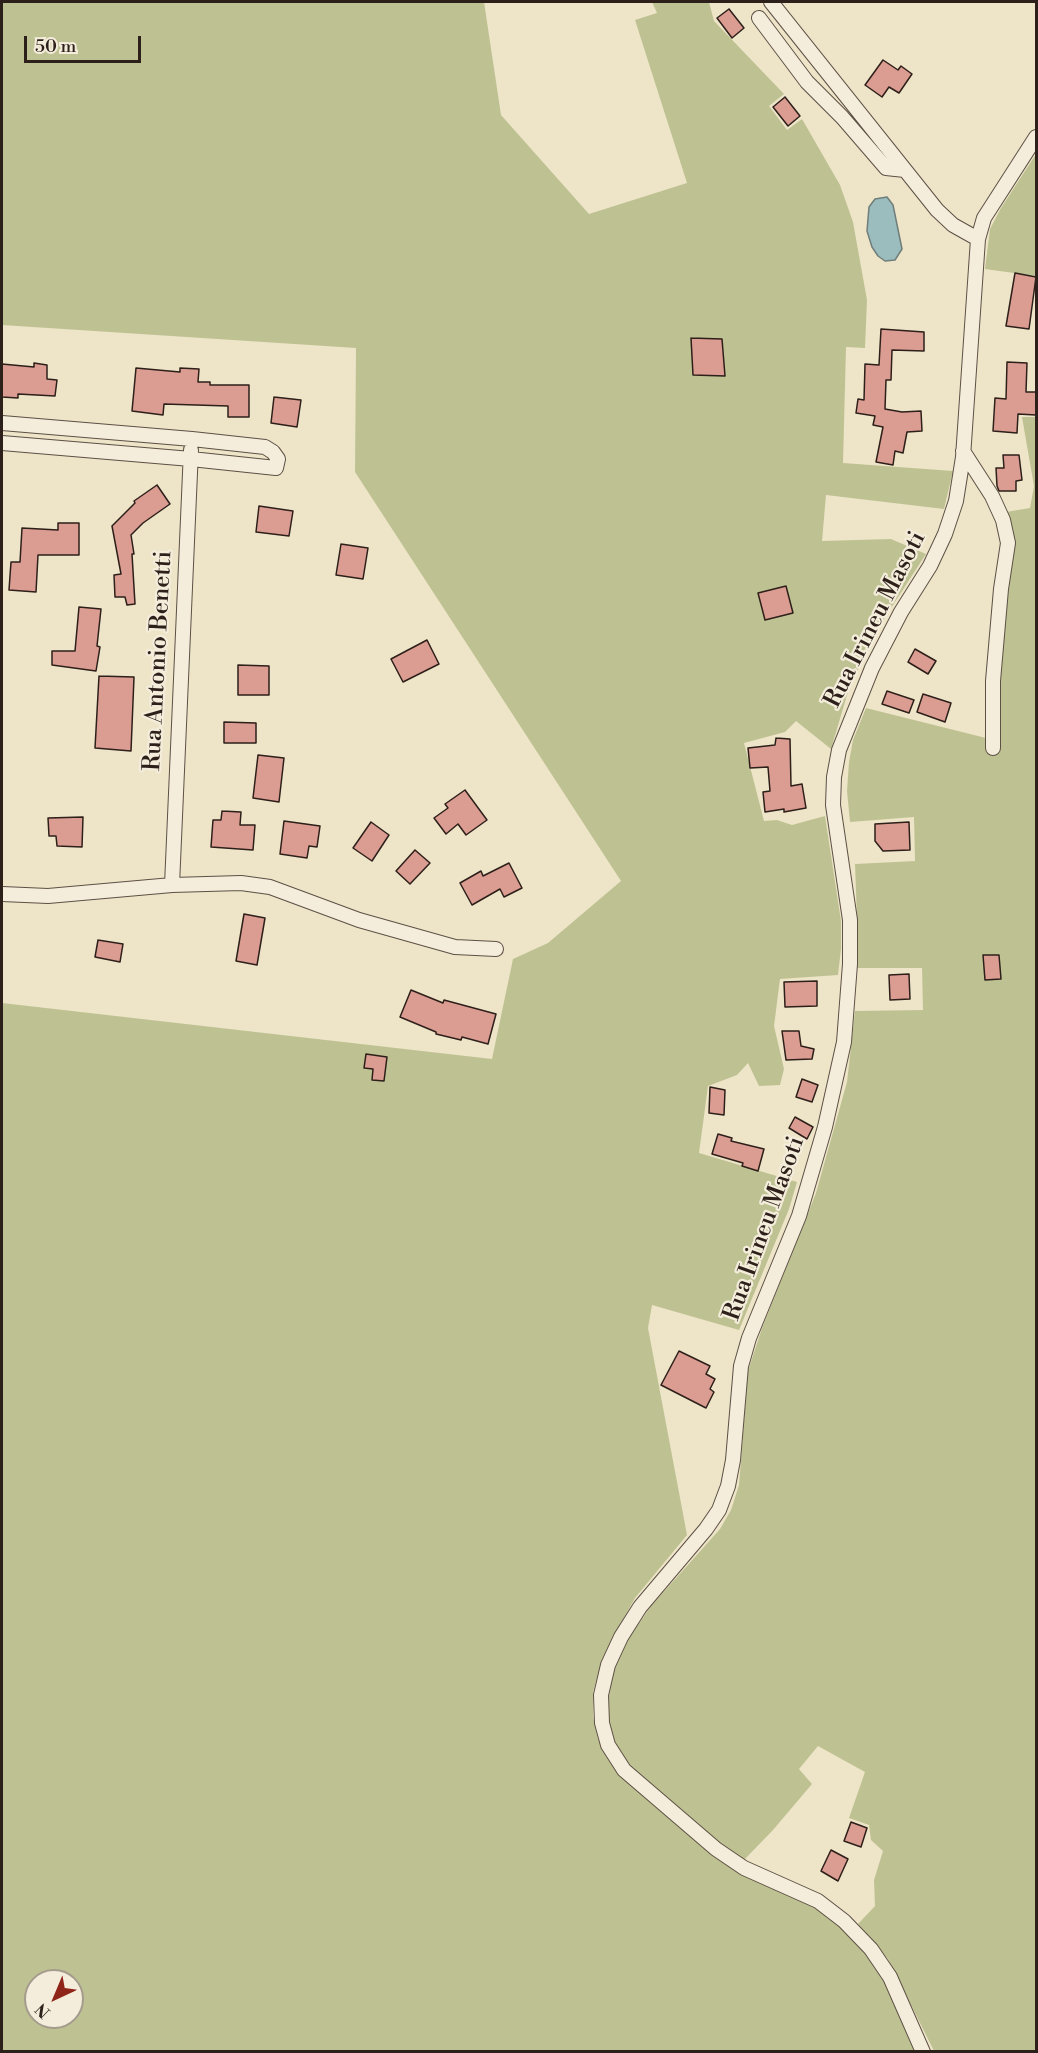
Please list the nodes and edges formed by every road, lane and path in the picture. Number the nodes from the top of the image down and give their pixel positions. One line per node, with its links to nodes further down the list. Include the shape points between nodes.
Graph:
1 (771, 2): 4 (street)
2 (759, 18): 4 (street, via 807,82 886,168)
3 (1036, 137): 5 (street, Rua Irineu Masoti, via 984,218)
4 (905, 170): 5 (street, via 937,210 953,225)
5 (978, 239): 9 (street, Rua Irineu Masoti)
6 (2, 423): 7 (street)
7 (192, 439): 10 (street, Rua Antonio Benetti); 10 (street, via 265,447 278,459 276,468)
8 (2, 443): 10 (street)
9 (963, 451): 11 (street, via 1004,520 1008,543 993,681); 15 (street, Rua Irineu Masoti, via 956,501 945,534 872,668 839,750 833,805 850,920 844,1042 799,1216 741,1366 728,1486 706,1529 640,1607 621,1637 608,1665 601,1695 608,1745 624,1770 716,1849 744,1868 818,1901 844,1921 871,1949 890,1977)
10 (191, 459): 12 (street, Rua Antonio Benetti)
11 (993, 748)
12 (172, 885): 13 (street, via 48,896); 14 (street, via 241,883 270,887 359,920 455,947)
13 (2, 894)
14 (496, 949)
15 (923, 2052)

